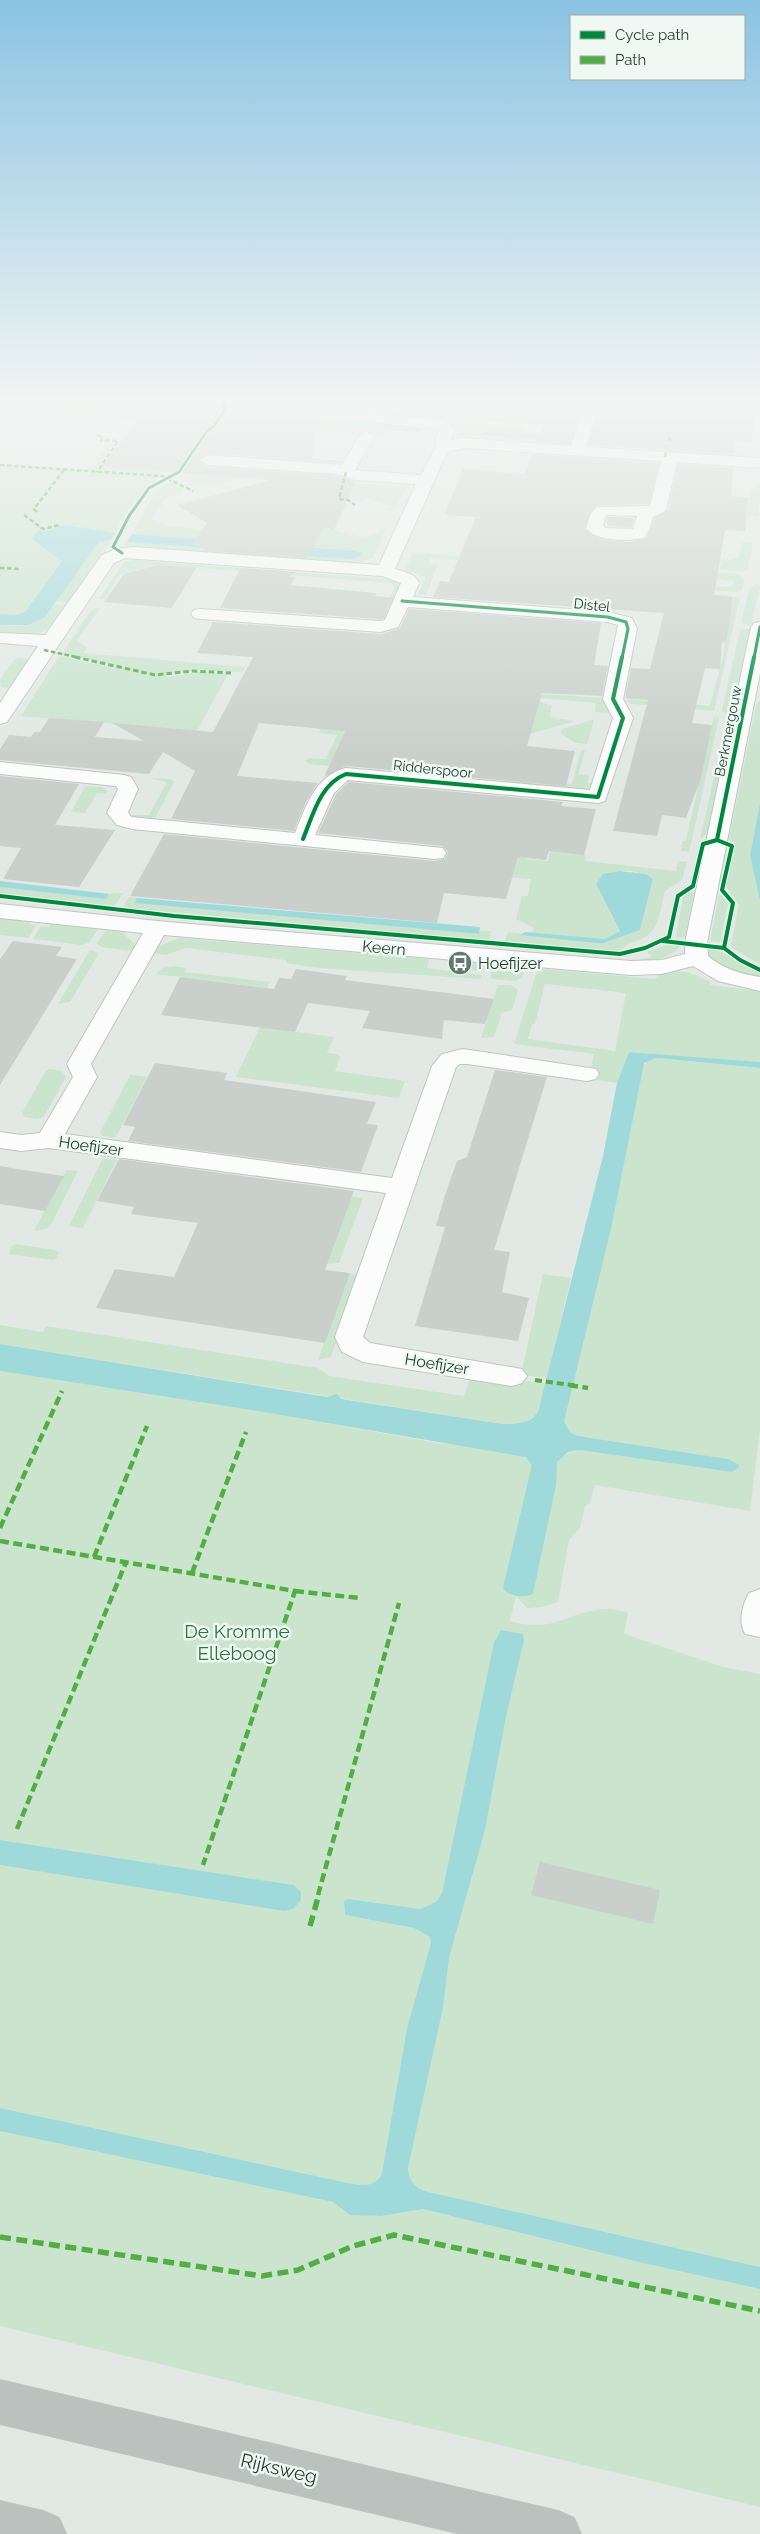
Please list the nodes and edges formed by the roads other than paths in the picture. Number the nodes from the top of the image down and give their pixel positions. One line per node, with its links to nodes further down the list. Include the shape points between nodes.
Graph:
1 (409, 518): 2 (street)
2 (385, 571): 3 (street, via 409,580); 7 (street, via 122,553 108,559)
3 (402, 601): 4 (street, via 392,623 370,628); 10 (street, Distel, via 608,617 626,622 628,629 612,698 623,718)
4 (200, 614)
5 (760, 627): 15 (street, Berkmergouw, via 696,944)
6 (0, 638): 7 (street)
7 (50, 642): 8 (street)
8 (0, 718)
9 (0, 768): 11 (street, via 124,781 128,789 117,813 124,821)
10 (598, 797): 11 (street, Ridderspoor, via 346,774 328,783)
11 (303, 839): 12 (street)
12 (435, 853)
13 (0, 911): 14 (street, Keern)
14 (157, 928): 15 (street, Keern, via 631,968 662,967); 19 (street, Hoefijzer, via 79,1064 84,1077)
15 (697, 958): 16 (street, via 727,977)
16 (760, 984)
17 (587, 1074): 20 (street, Hoefijzer, via 467,1057 457,1056 448,1060)
18 (0, 1140): 19 (street, Hoefijzer, via 21,1143)
19 (49, 1140): 20 (street, Hoefijzer)
20 (401, 1187): 21 (street, Hoefijzer, via 349,1336 352,1345 363,1352)
21 (512, 1376)
22 (0, 2402): 25 (highway, Rijksweg)
23 (0, 2524): 24 (highway)
24 (43, 2534)
25 (558, 2534)

